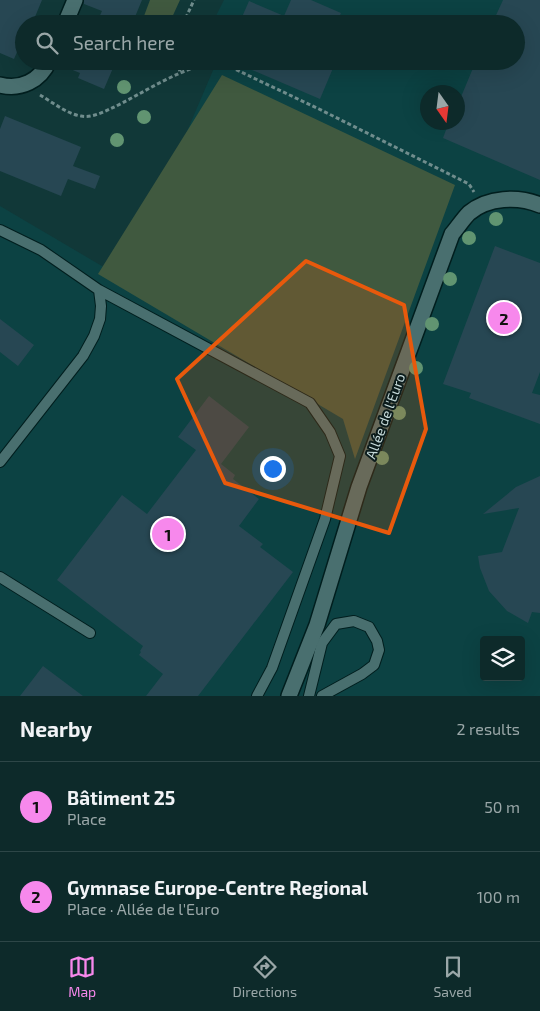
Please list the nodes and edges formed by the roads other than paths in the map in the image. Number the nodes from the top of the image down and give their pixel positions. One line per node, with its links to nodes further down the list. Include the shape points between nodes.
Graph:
1 (75, 0): 2 (street)
2 (69, 15)
3 (44, 70): 4 (street, via 24,85)
4 (0, 85)
5 (540, 204): 12 (street, Allée de l'Euro, via 512,198 481,206 471,212 452,234 360,487 317,625)
6 (0, 230): 7 (lane, via 41,250)
7 (99, 290): 8 (lane, via 100,319 83,356); 11 (lane, via 310,404 334,440 340,456 325,519 272,668)
8 (0, 462)
9 (0, 577): 10 (lane)
10 (90, 633)
11 (257, 696)
12 (289, 696)
13 (308, 696): 14 (lane, via 322,643 336,624 354,621 369,627 379,650 374,665)
14 (322, 696)

